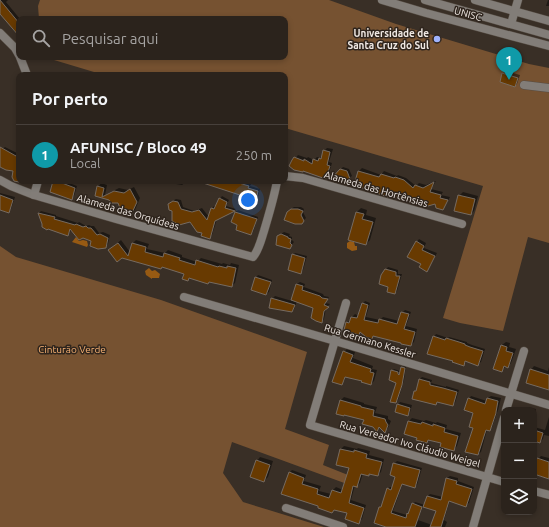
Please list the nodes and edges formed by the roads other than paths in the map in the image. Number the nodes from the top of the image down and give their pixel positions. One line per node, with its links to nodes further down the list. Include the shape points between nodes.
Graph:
1 (382, 0): 7 (street, UNISC)
2 (420, 0): 7 (street)
3 (428, 0): 7 (street); 9 (street, UNISC)
4 (475, 0): 6 (street)
5 (518, 0): 6 (street)
6 (515, 11): 8 (street); 9 (street)
7 (422, 12): 12 (street, UNISC)
8 (549, 21)
9 (511, 24): 11 (street, UNISC)
10 (0, 33): 13 (street)
11 (549, 35)
12 (549, 46)
13 (16, 50)
14 (21, 60): 15 (street)
15 (26, 72)
16 (524, 85): 17 (street)
17 (549, 88)
18 (288, 176): 23 (street, Alameda das Hortênsias, via 304,178)
19 (0, 180): 22 (street, Alameda das Orquídeas)
20 (37, 184): 22 (street)
21 (276, 184): 22 (street, Alameda das Orquídeas, via 266,223 253,257)
22 (34, 195)
23 (462, 224)
24 (184, 297): 26 (street, Rua Germano Kessler)
25 (346, 303): 26 (street)
26 (335, 341): 28 (street, Rua Germano Kessler); 32 (street, Rua Vereador Ivo Cláudio Weigel, via 310,425)
27 (524, 351): 28 (street)
28 (511, 395): 29 (street, Rua Germano Kessler); 30 (street)
29 (549, 406)
30 (507, 407)
31 (501, 428): 32 (street)
32 (486, 477): 33 (street, Rua Vereador Ivo Cláudio Weigel); 38 (street)
33 (501, 481)
34 (537, 492): 35 (street)
35 (549, 495)
36 (286, 508): 37 (street)
37 (343, 527)
38 (472, 527)

